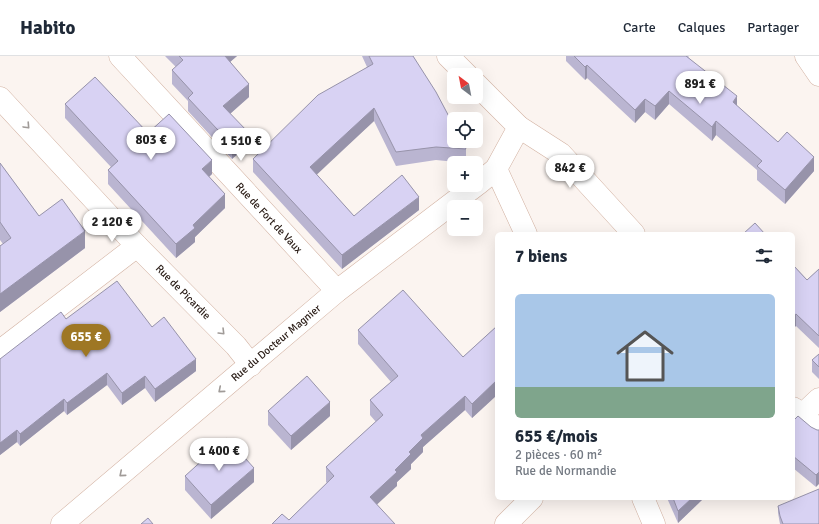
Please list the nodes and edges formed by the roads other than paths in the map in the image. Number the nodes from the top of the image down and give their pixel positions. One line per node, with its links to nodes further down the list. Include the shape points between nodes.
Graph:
1 (120, 56): 13 (street, Rue de Fort de Vaux)
2 (448, 56): 4 (street)
3 (806, 56): 5 (street)
4 (460, 68)
5 (819, 75)
6 (483, 91): 8 (street)
7 (0, 98): 12 (street, Rue de Picardie, one-way to 12)
8 (520, 127): 9 (street); 11 (street, via 561,154)
9 (496, 169): 10 (street); 13 (street, Rue du Docteur Magnier)
10 (525, 232)
11 (632, 232)
12 (137, 246): 14 (street); 15 (street, Rue de Picardie, one-way to 15, via 236,346)
13 (337, 292): 15 (street, Rue du Docteur Magnier)
14 (0, 351)
15 (251, 365): 21 (street, Rue du Docteur Magnier, one-way to 21)
16 (819, 398): 17 (street)
17 (797, 412): 18 (street)
18 (819, 430)
19 (530, 500): 22 (street)
20 (644, 500): 23 (street)
21 (62, 524)
22 (506, 524)
23 (654, 524)

